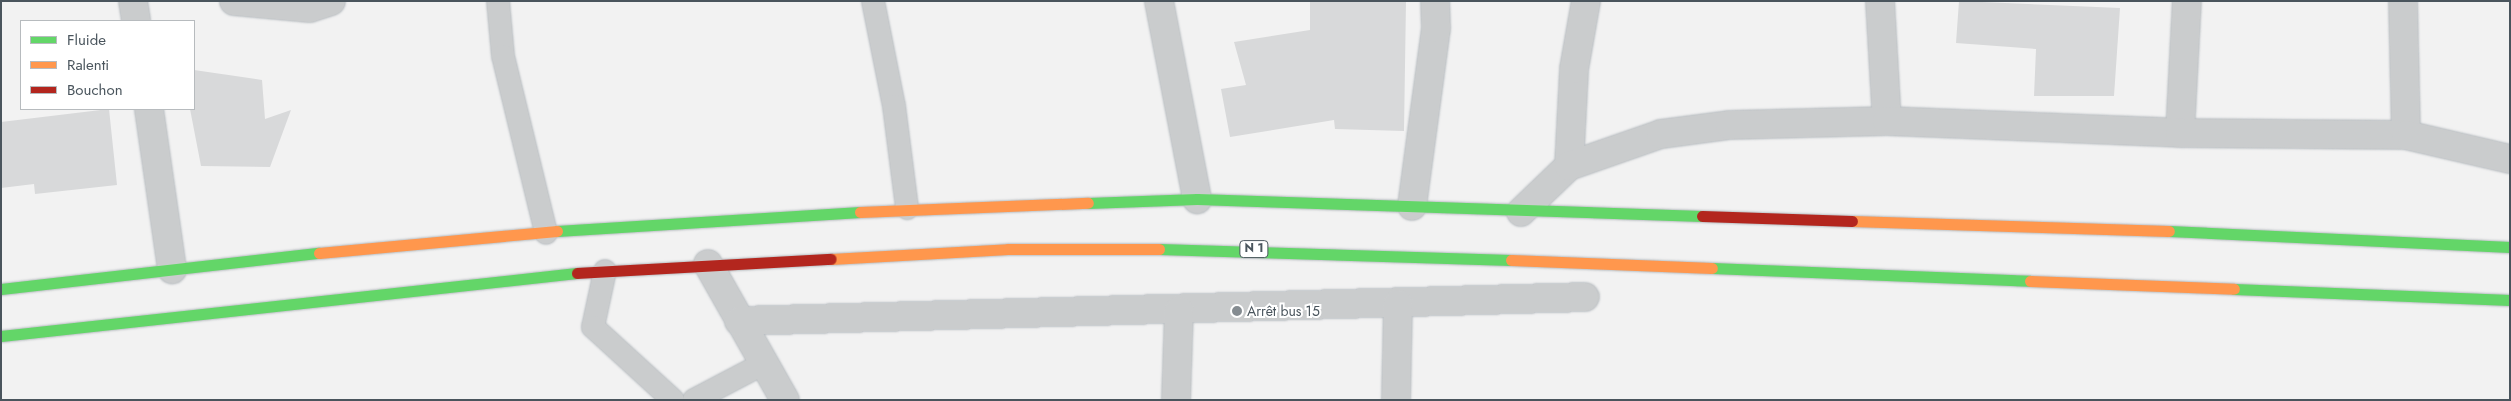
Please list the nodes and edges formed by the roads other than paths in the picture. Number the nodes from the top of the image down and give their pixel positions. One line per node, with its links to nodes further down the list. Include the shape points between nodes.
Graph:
1 (133, 1): 12 (street)
2 (234, 1): 3 (street, via 310,8)
3 (331, 1)
4 (498, 1): 23 (lane, via 503,56)
5 (872, 1): 21 (lane, via 894,106)
6 (1159, 1): 19 (street)
7 (1435, 1): 20 (street, via 1436,28)
8 (1586, 1): 18 (street, via 1574,70)
9 (1880, 1): 14 (street)
10 (2187, 1): 15 (street)
11 (2403, 1): 16 (street)
12 (136, 20)
13 (149, 110): 26 (street)
14 (1888, 121): 15 (street); 18 (street, via 1730,125 1661,134)
15 (2180, 133): 16 (street)
16 (2406, 135): 17 (street)
17 (2510, 159)
18 (1569, 166): 22 (street)
19 (1197, 199): 20 (highway); 21 (highway)
20 (1412, 206): 22 (highway)
21 (908, 208): 23 (highway, via 710,218)
22 (1521, 212): 24 (highway, via 2368,238)
23 (546, 233): 26 (highway)
24 (2510, 247)
25 (708, 264): 27 (highway, N 1); 30 (highway, N 1, via 1008,249 1242,249); 33 (street)
26 (172, 269): 28 (highway)
27 (605, 271): 34 (highway, N 1); 37 (lane, via 593,327)
28 (1, 289)
29 (1585, 297): 31 (street)
30 (2510, 300)
31 (1398, 304): 32 (street); 41 (street)
32 (1179, 310): 33 (street); 40 (street)
33 (739, 321): 35 (street)
34 (1, 336)
35 (763, 364): 36 (lane); 39 (street)
36 (730, 390): 38 (lane)
37 (673, 400)
38 (694, 400)
39 (786, 400)
40 (1176, 400)
41 (1396, 400)

